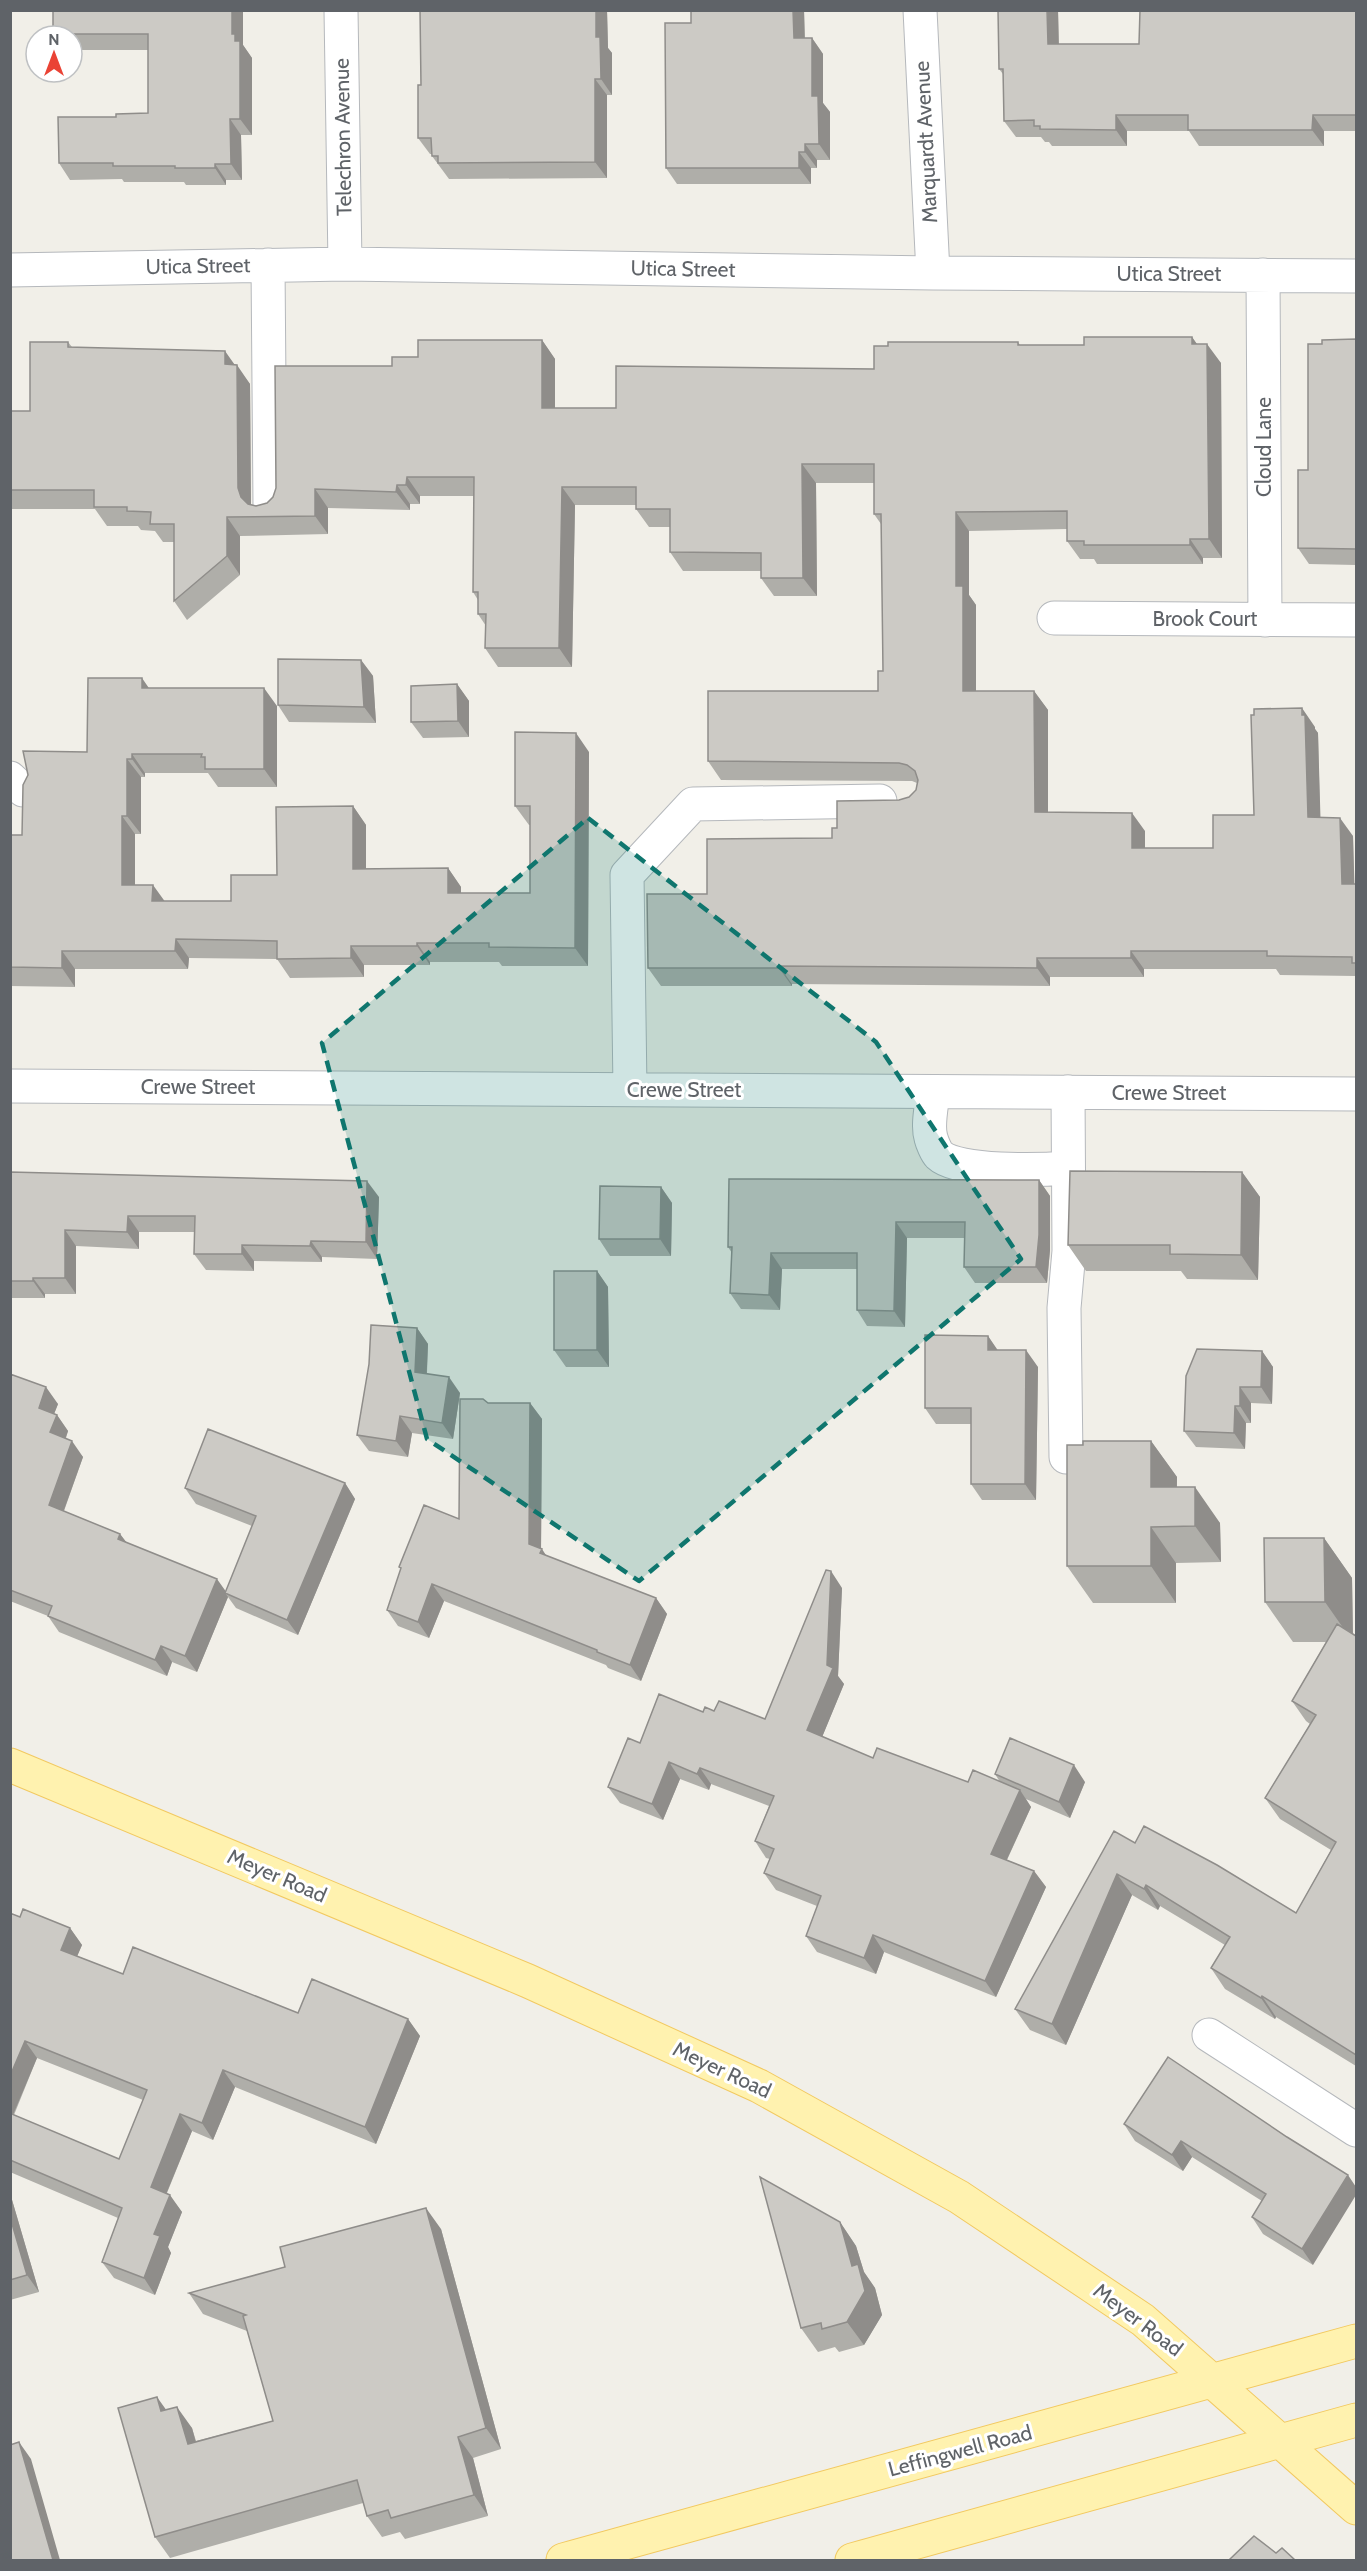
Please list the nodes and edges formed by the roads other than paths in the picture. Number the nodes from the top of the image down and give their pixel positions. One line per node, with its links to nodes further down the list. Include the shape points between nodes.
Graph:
1 (341, 10): 3 (street, Telechron Avenue)
2 (920, 10): 6 (street, Marquardt Avenue)
3 (345, 264): 4 (street, Utica Street); 6 (street, Utica Street)
4 (268, 265): 5 (street, Utica Street); 9 (street)
5 (10, 270)
6 (933, 273): 7 (street, Utica Street)
7 (1263, 275): 8 (street, Utica Street); 11 (street, Cloud Lane)
8 (1356, 276)
9 (270, 506)
10 (1054, 618): 11 (street, Brook Court)
11 (1265, 620): 12 (street, Brook Court)
12 (1356, 620)
13 (912, 800): 15 (street, via 693,804 627,875)
14 (10, 1086): 15 (street, Crewe Street)
15 (630, 1089): 16 (street, Crewe Street)
16 (933, 1092): 17 (street, Crewe Street); 19 (street, via 930,1138 939,1155 959,1164 986,1168)
17 (1068, 1092): 18 (street, Crewe Street); 19 (street)
18 (1356, 1094)
19 (1068, 1168): 20 (street, via 1069,1251 1064,1308)
20 (1066, 1457)
21 (10, 1765): 25 (main road, Meyer Road, via 528,1981 759,2086 959,2197 1048,2254 1143,2320)
22 (1209, 2035): 23 (street)
23 (1356, 2130)
24 (1356, 2341): 25 (main road, Leffingwell Road)
25 (1214, 2380): 27 (main road, Meyer Road); 29 (main road, Leffingwell Road)
26 (1356, 2420): 27 (main road)
27 (1282, 2441): 28 (main road, Meyer Road); 30 (main road)
28 (1356, 2508)
29 (563, 2560)
30 (852, 2560)

